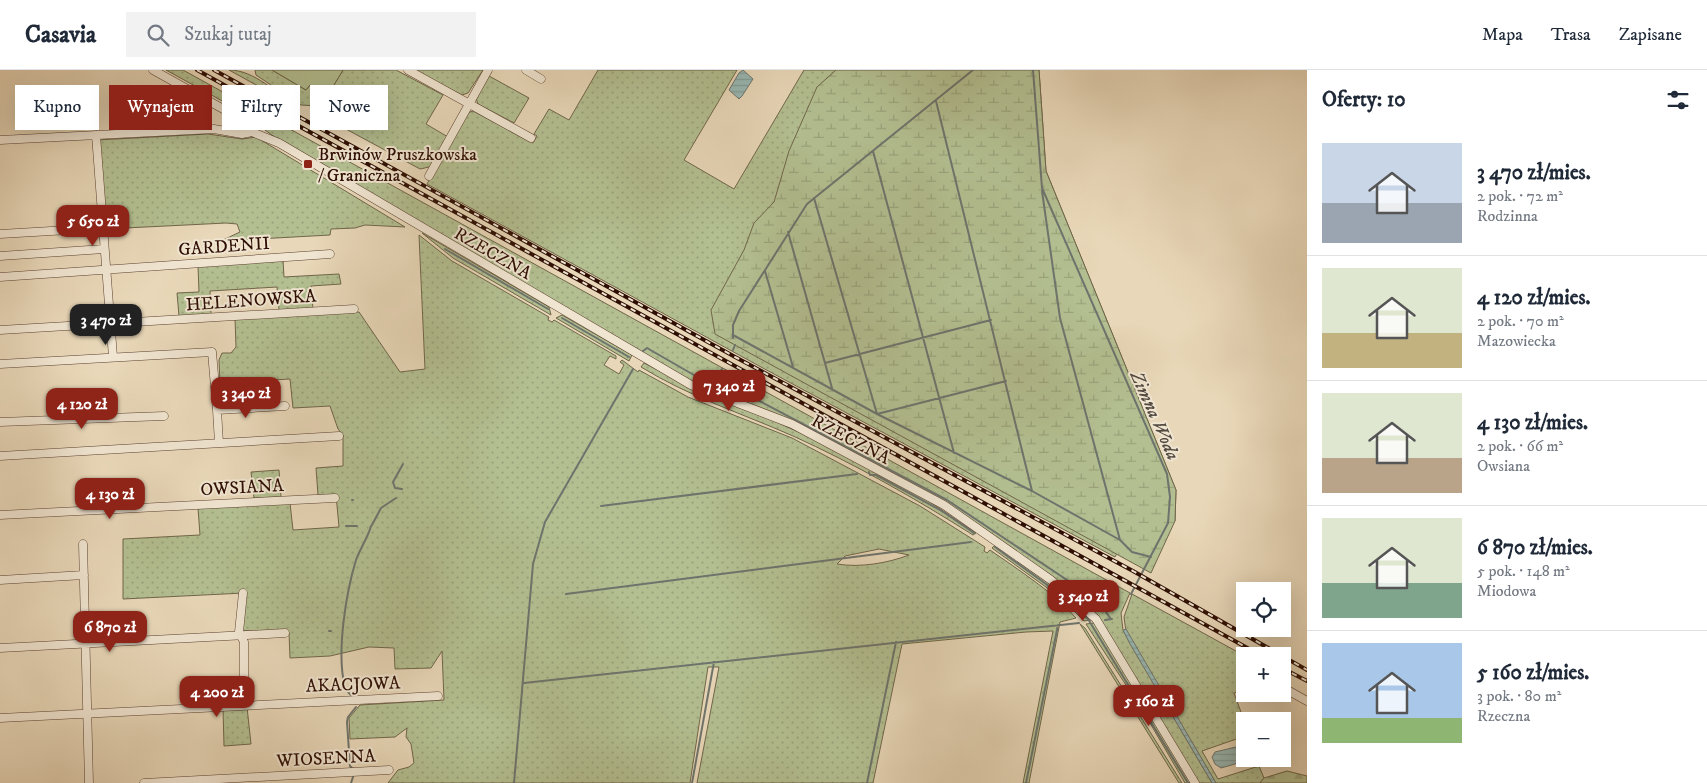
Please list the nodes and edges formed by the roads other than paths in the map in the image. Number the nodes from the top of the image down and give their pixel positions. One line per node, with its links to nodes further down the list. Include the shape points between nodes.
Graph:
1 (153, 70): 7 (street, RZECZNA)
2 (408, 70): 6 (street)
3 (488, 70): 6 (street)
4 (526, 70): 5 (street)
5 (541, 78)
6 (468, 104): 11 (street); 13 (street)
7 (222, 108)
8 (222, 129): 10 (street)
9 (252, 130): 52 (street, RZECZNA, via 270,135 691,385 800,429 944,505 999,542 1051,580 1096,619)
10 (96, 135): 12 (street); 14 (street)
11 (530, 138)
12 (0, 140)
13 (429, 176)
14 (102, 228): 15 (street); 16 (street)
15 (0, 234)
16 (104, 249): 18 (street); 19 (street)
17 (330, 254): 19 (street, GARDENII)
18 (0, 256)
19 (106, 270): 20 (street, GARDENII); 22 (street)
20 (0, 277)
21 (354, 309): 22 (street, HELENOWSKA)
22 (112, 324): 23 (street, HELENOWSKA); 24 (street)
23 (0, 330)
24 (113, 357): 25 (street); 27 (street, via 212,352)
25 (0, 364)
26 (285, 406): 27 (street)
27 (217, 410): 31 (street)
28 (164, 416): 29 (street)
29 (0, 422)
30 (339, 436): 31 (street)
31 (219, 444): 32 (street)
32 (0, 456)
33 (335, 498): 34 (street, OWSIANA)
34 (0, 515)
35 (83, 544): 36 (street)
36 (84, 575): 37 (street); 41 (street)
37 (0, 580)
38 (243, 593): 40 (street)
39 (285, 634): 40 (street)
40 (241, 637): 41 (street); 46 (street, via 244,644)
41 (87, 643): 42 (street); 47 (street)
42 (0, 648)
43 (1291, 693): 45 (street)
44 (438, 696): 46 (street, AKACJOWA)
45 (1307, 701)
46 (244, 705): 47 (street, AKACJOWA)
47 (87, 714): 48 (street, AKACJOWA); 50 (street)
48 (0, 718)
49 (389, 770): 51 (street, WIOSENNA)
50 (89, 783)
51 (144, 783)
52 (1195, 783)

